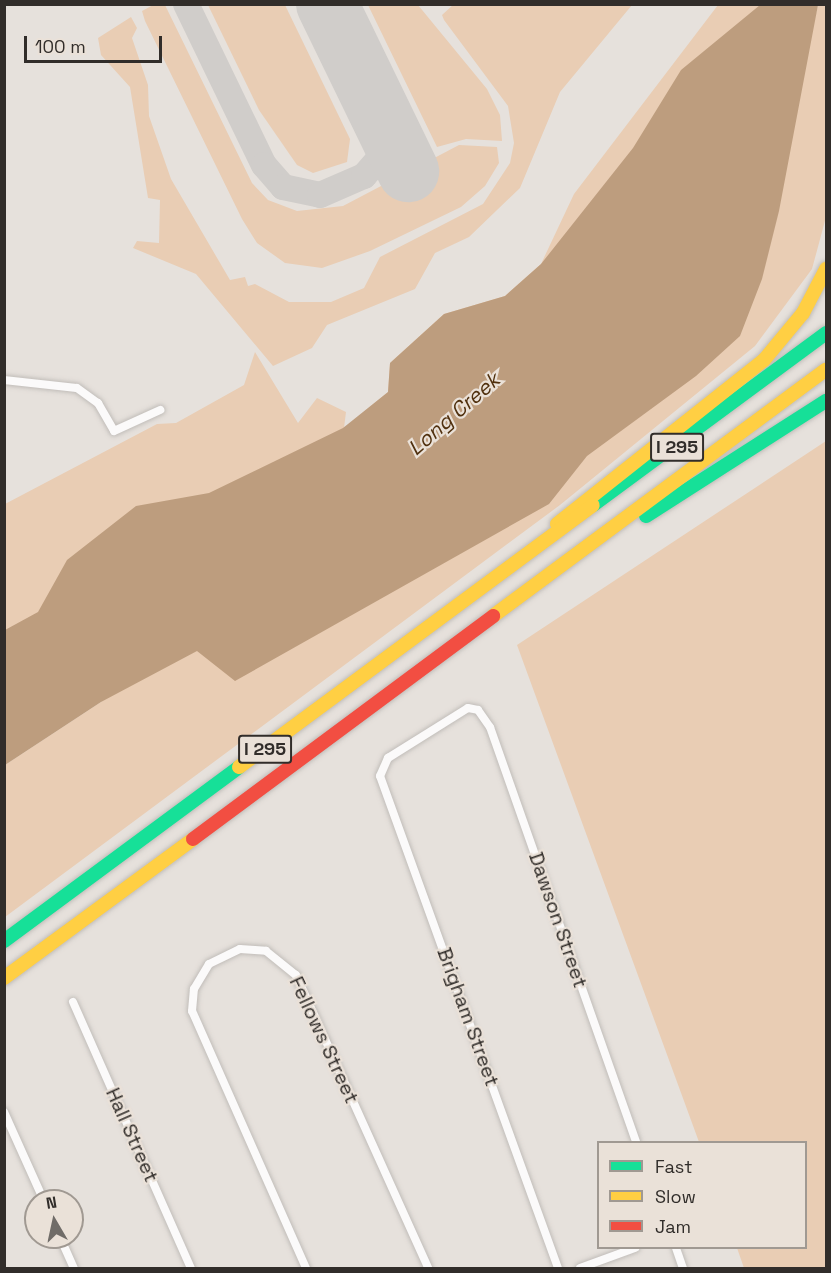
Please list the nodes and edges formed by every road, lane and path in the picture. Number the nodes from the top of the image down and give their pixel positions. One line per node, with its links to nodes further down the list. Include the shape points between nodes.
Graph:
1 (826, 270): 7 (highway, via 803,313 764,360 571,512)
2 (826, 333): 7 (highway, I 295)
3 (826, 370): 8 (highway, I 295)
4 (4, 380): 6 (street, via 77,388 98,403 114,431)
5 (826, 401): 8 (highway)
6 (160, 410)
7 (524, 557): 10 (highway, I 295)
8 (494, 617): 11 (highway, I 295)
9 (382, 765): 14 (street, Dawson Street, via 468,708 478,710 490,727); 23 (street, Brigham Street, via 380,776)
10 (4, 941)
11 (4, 978)
12 (73, 1002): 20 (street, Hall Street)
13 (4, 1112): 15 (street)
14 (635, 1141)
15 (39, 1189)
16 (65, 1249): 19 (street)
17 (633, 1249): 24 (street)
18 (676, 1249): 25 (street)
19 (74, 1269)
20 (191, 1269)
21 (306, 1269): 22 (street, Fellows Street, via 192,1011 194,989 204,972 216,959 240,949 266,951 296,975)
22 (428, 1269)
23 (558, 1269)
24 (580, 1269)
25 (683, 1269)

